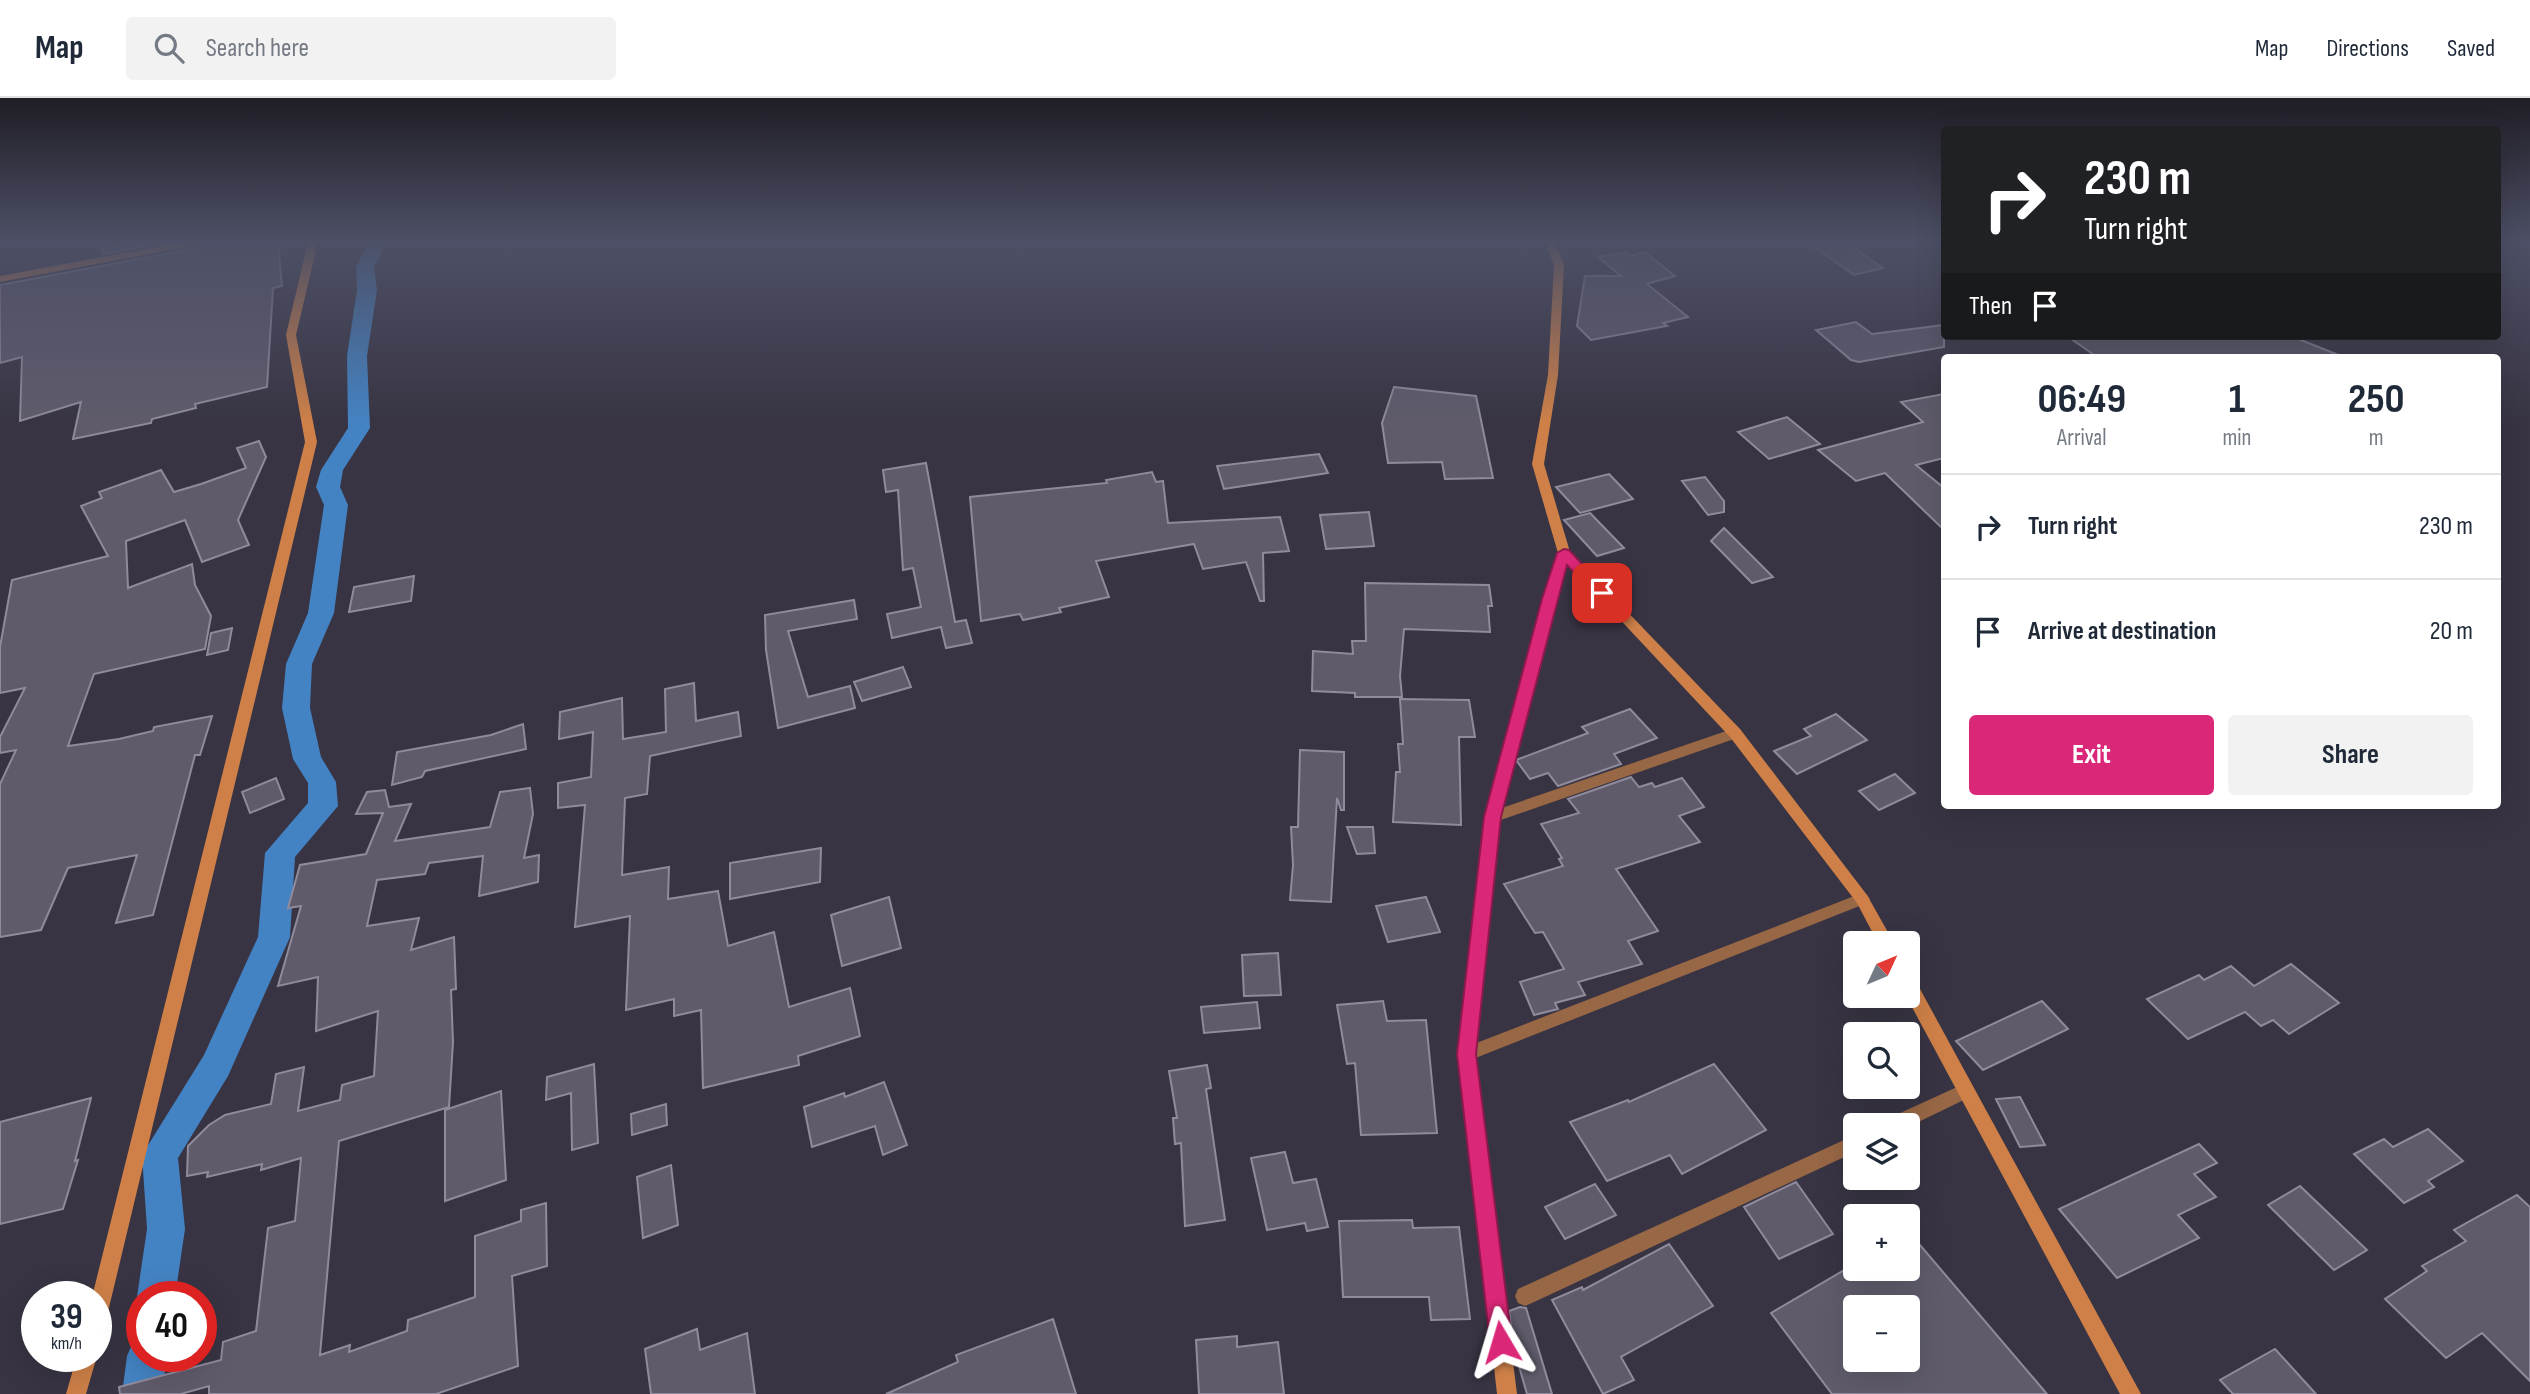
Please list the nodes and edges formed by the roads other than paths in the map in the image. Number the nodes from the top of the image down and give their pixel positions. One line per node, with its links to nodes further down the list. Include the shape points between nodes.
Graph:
1 (299, 302): 13 (street, via 291,335 311,442)
2 (1557, 302): 3 (street, via 1553,375 1538,464)
3 (1564, 553): 4 (street); 5 (street)
4 (1735, 733): 5 (street); 6 (street)
5 (1492, 817): 9 (street)
6 (1862, 899): 7 (street); 9 (street)
7 (1879, 931)
8 (1920, 1005): 10 (street)
9 (1467, 1054): 17 (street)
10 (1966, 1091): 11 (street); 18 (street)
11 (1919, 1113)
12 (1843, 1149): 14 (street)
13 (106, 1281)
14 (1525, 1296)
15 (82, 1372): 16 (street)
16 (76, 1394)
17 (1507, 1394)
18 (2131, 1394)

